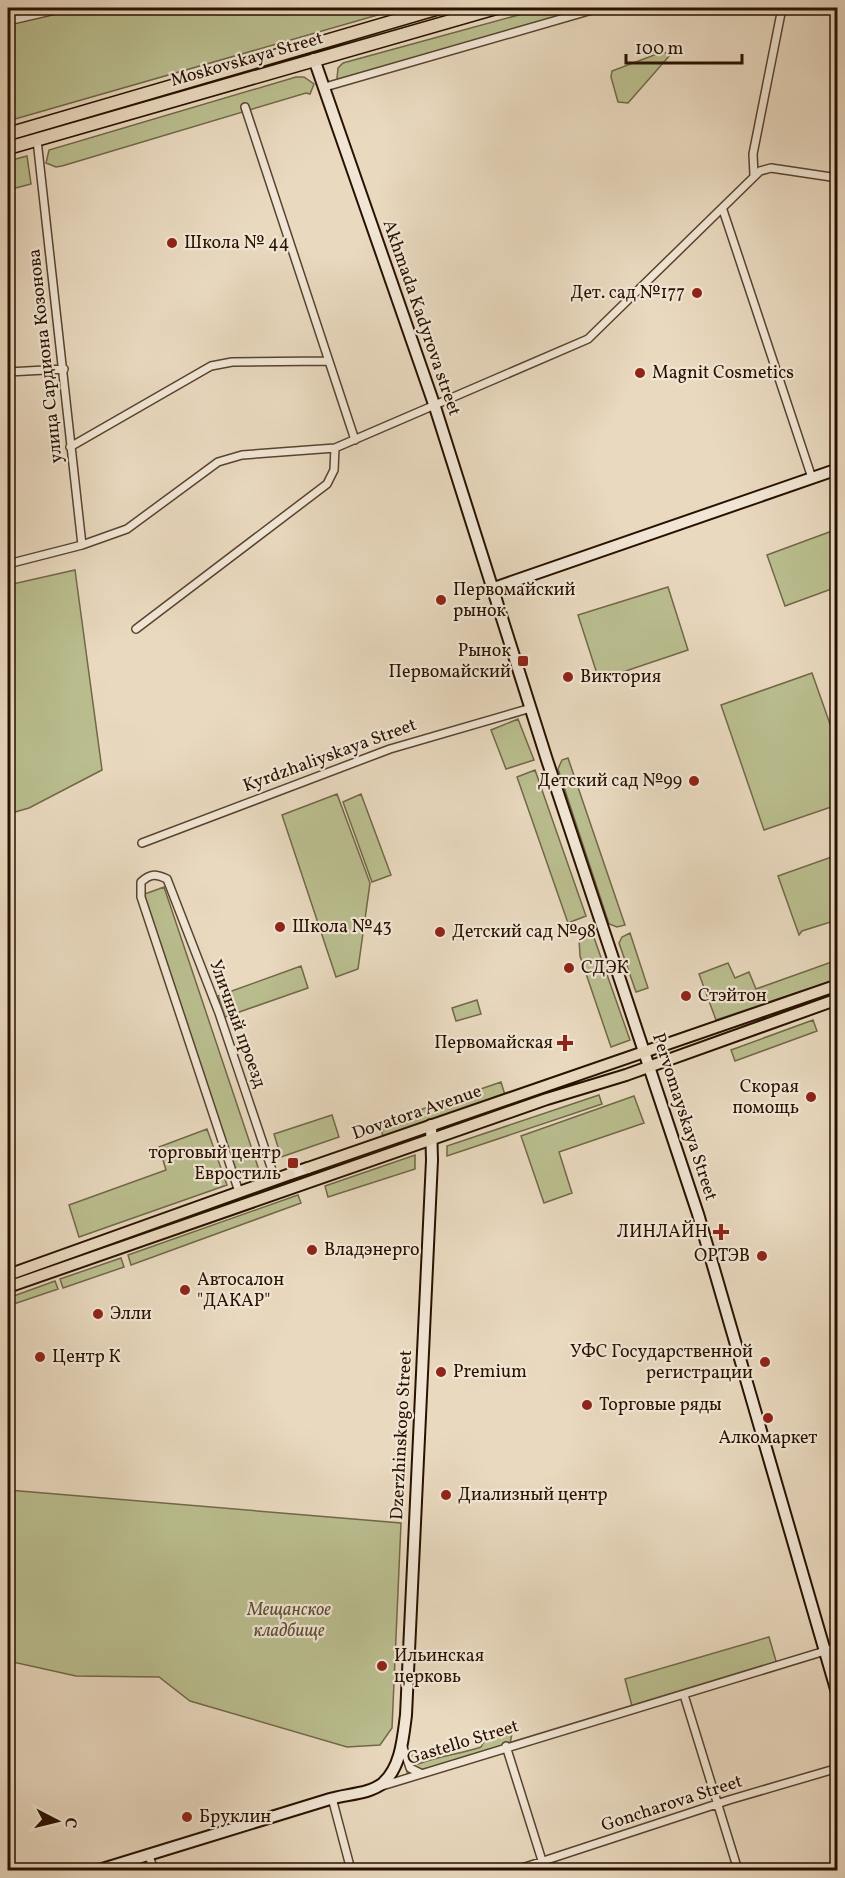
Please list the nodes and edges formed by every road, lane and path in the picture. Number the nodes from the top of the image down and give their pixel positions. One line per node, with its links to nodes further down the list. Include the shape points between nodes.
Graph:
1 (64, 8): 6 (street)
2 (439, 8): 10 (highway, Moskovskaya Street)
3 (496, 8): 7 (highway, Moskovskaya Street)
4 (598, 8): 8 (street)
5 (783, 8): 13 (street, via 753,154)
6 (8, 21)
7 (314, 59): 8 (street, Akhmada Kadyrova street); 11 (highway, Moskovskaya Street)
8 (325, 87): 19 (street, Akhmada Kadyrova street)
9 (245, 107): 16 (street)
10 (8, 134)
11 (37, 140): 12 (highway, Moskovskaya Street); 17 (street, улица Сардиона Козонова)
12 (8, 148)
13 (754, 175): 14 (street, via 771,168); 15 (street)
14 (837, 178)
15 (723, 210): 19 (street, via 588,339); 24 (street)
16 (328, 361): 20 (street); 21 (street, via 232,362 211,366)
17 (64, 369): 18 (street); 21 (street, улица Сардиона Козонова)
18 (8, 372)
19 (435, 407): 20 (street); 27 (street, Akhmada Kadyrova street)
20 (355, 440): 22 (street)
21 (70, 447): 25 (street, улица Сардиона Козонова)
22 (335, 448): 25 (street, via 232,456 127,529); 28 (street, via 334,470 327,484)
23 (837, 469): 24 (street)
24 (812, 477): 27 (street)
25 (82, 545): 26 (street)
26 (8, 564)
27 (494, 588): 29 (street, Pervomayskaya Street)
28 (136, 629)
29 (531, 708): 30 (street, Kyrdzhaliyskaya Street, via 390,749); 33 (street, Pervomayskaya Street)
30 (142, 843)
31 (837, 986): 33 (main road, Dovatora Avenue)
32 (837, 999): 34 (main road, Dovatora Avenue)
33 (645, 1053): 34 (street, Pervomayskaya Street); 35 (main road, Dovatora Avenue)
34 (649, 1067): 36 (main road, Dovatora Avenue); 44 (street, Pervomayskaya Street, via 698,1214)
35 (431, 1125): 36 (street, Dzerzhinskogo Street); 37 (main road, Dovatora Avenue)
36 (431, 1139): 42 (main road, Dovatora Avenue); 47 (street, Dzerzhinskogo Street)
37 (308, 1168): 38 (street, Dovatora Avenue)
38 (291, 1174): 39 (main road, Dovatora Avenue)
39 (275, 1179): 40 (main road, Dovatora Avenue); 40 (street, Уличный проезд, via 219,1013 167,879 157,874 146,877 141,882 141,897)
40 (239, 1192): 41 (main road, Dovatora Avenue)
41 (8, 1275)
42 (8, 1287)
43 (837, 1647): 44 (street, Gastello Street)
44 (824, 1652): 45 (street, Gastello Street); 46 (street, Pervomayskaya Street)
45 (684, 1695): 48 (street, Gastello Street); 53 (street)
46 (837, 1696)
47 (402, 1746): 50 (street, via 407,1764); 51 (street, Dzerzhinskogo Street, via 390,1774)
48 (506, 1746): 50 (street, Gastello Street); 55 (street)
49 (837, 1768): 53 (street, Goncharova Street)
50 (420, 1773): 51 (street, Gastello Street)
51 (377, 1787): 52 (street, Gastello Street)
52 (332, 1798): 54 (street, Gastello Street); 58 (street)
53 (719, 1805): 55 (street, Goncharova Street); 60 (street)
54 (149, 1856): 56 (street, Gastello Street); 57 (street)
55 (544, 1867): 59 (street, Goncharova Street)
56 (99, 1870)
57 (154, 1870)
58 (351, 1870)
59 (516, 1870)
60 (738, 1870)

